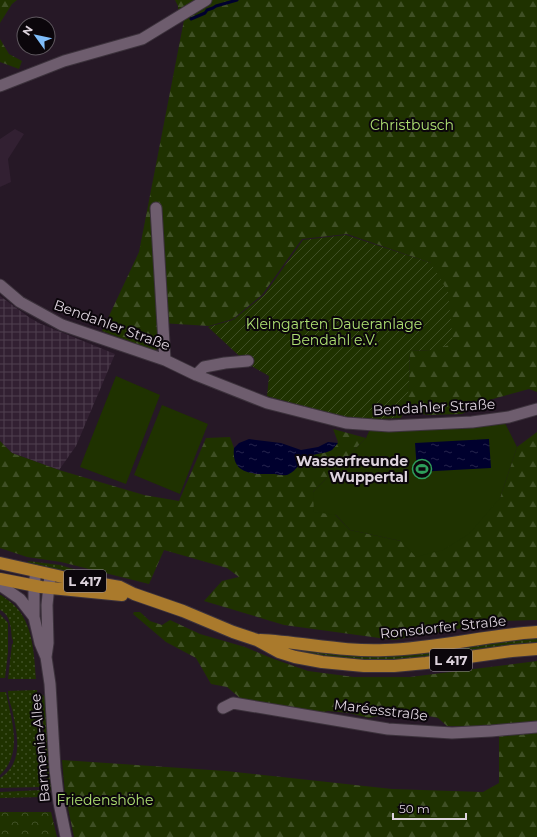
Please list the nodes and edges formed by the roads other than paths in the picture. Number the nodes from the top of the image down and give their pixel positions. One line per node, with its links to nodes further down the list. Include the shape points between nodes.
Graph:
1 (206, 0): 2 (street, via 142,39 64,61)
2 (0, 86)
3 (156, 208): 5 (street)
4 (0, 285): 5 (street, Bendahler Straße, via 20,302 62,325)
5 (165, 360): 7 (street, Bendahler Straße)
6 (248, 361): 7 (street, via 204,367)
7 (196, 375): 8 (street, Bendahler Straße, via 267,403 362,425 472,422 509,417)
8 (537, 409)
9 (0, 563): 10 (main road, Ronsdorfer Straße / L 417)
10 (36, 571): 11 (main road, Ronsdorfer Straße / L 417); 14 (street, Barmenia-Allee)
11 (50, 575): 15 (street, Barmenia-Allee); 16 (main road, Ronsdorfer Straße / L 417, via 120,587)
12 (0, 579): 14 (main road, Ronsdorfer Straße / L 417)
13 (0, 585): 17 (street, Barmenia-Allee, via 20,599)
14 (34, 586): 15 (main road, Ronsdorfer Straße / L 417); 17 (street, Barmenia-Allee)
15 (49, 588): 16 (main road, Ronsdorfer Straße / L 417, via 119,595); 21 (street, Barmenia-Allee)
16 (134, 594): 19 (main road, Ronsdorfer Straße / L 417)
17 (34, 617): 21 (street, Barmenia-Allee)
18 (537, 632): 19 (main road, Ronsdorfer Straße / L 417, via 419,648 383,650)
19 (257, 640): 20 (main road, Ronsdorfer Straße / L 417, via 295,657 364,666 426,664 512,650)
20 (537, 649)
21 (46, 656): 24 (street, Barmenia-Allee, via 55,769)
22 (223, 708): 23 (street, Maréesstraße, via 233,703 388,729 452,733)
23 (537, 727)
24 (66, 837)

